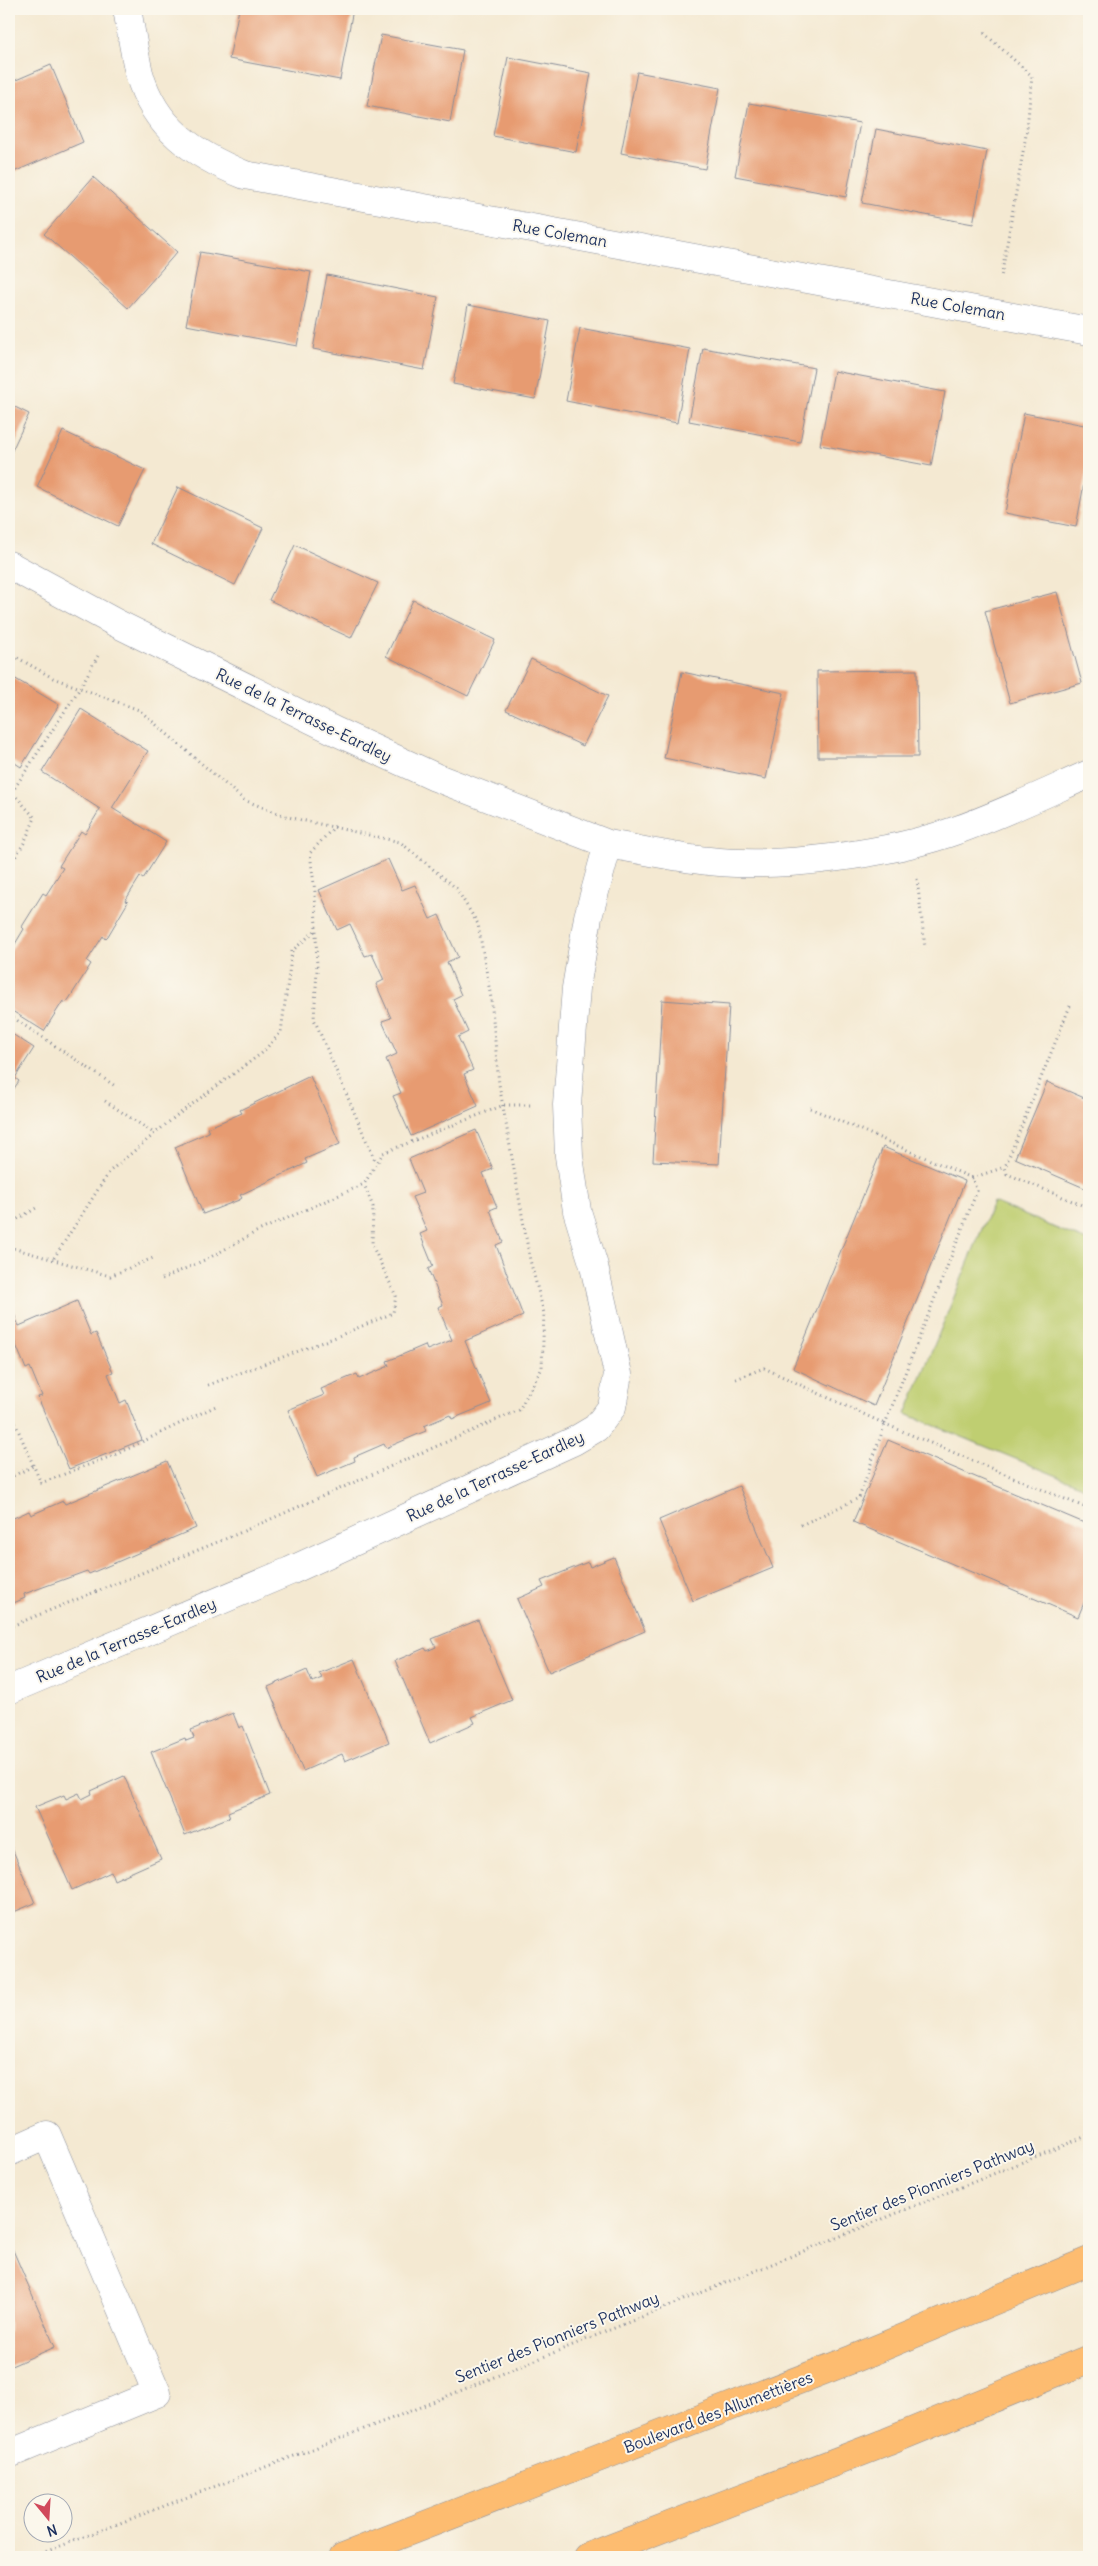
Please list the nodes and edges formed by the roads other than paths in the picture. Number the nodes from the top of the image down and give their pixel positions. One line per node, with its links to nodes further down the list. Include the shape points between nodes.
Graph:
1 (127, 9): 2 (street, Rue Coleman, via 139,74 156,112 179,137 211,161 245,175)
2 (1089, 331)
3 (9, 565): 5 (street, Rue de la Terrasse-Eardley, via 116,623 435,777)
4 (1089, 774): 5 (street, Rue de la Terrasse-Eardley, via 960,829 913,844 841,856 768,863 710,861)
5 (608, 844): 6 (street, Rue de la Terrasse-Eardley, via 588,917 576,988 567,1105 568,1156 577,1211 596,1275 618,1374 612,1407 596,1428 574,1441 299,1567)
6 (9, 1690)
7 (9, 2152): 10 (street, via 47,2135 157,2393)
8 (1089, 2261): 11 (highway, Boulevard des Allumettières, via 844,2363)
9 (1089, 2359): 12 (highway, via 887,2442)
10 (9, 2454)
11 (343, 2557)
12 (588, 2557)

